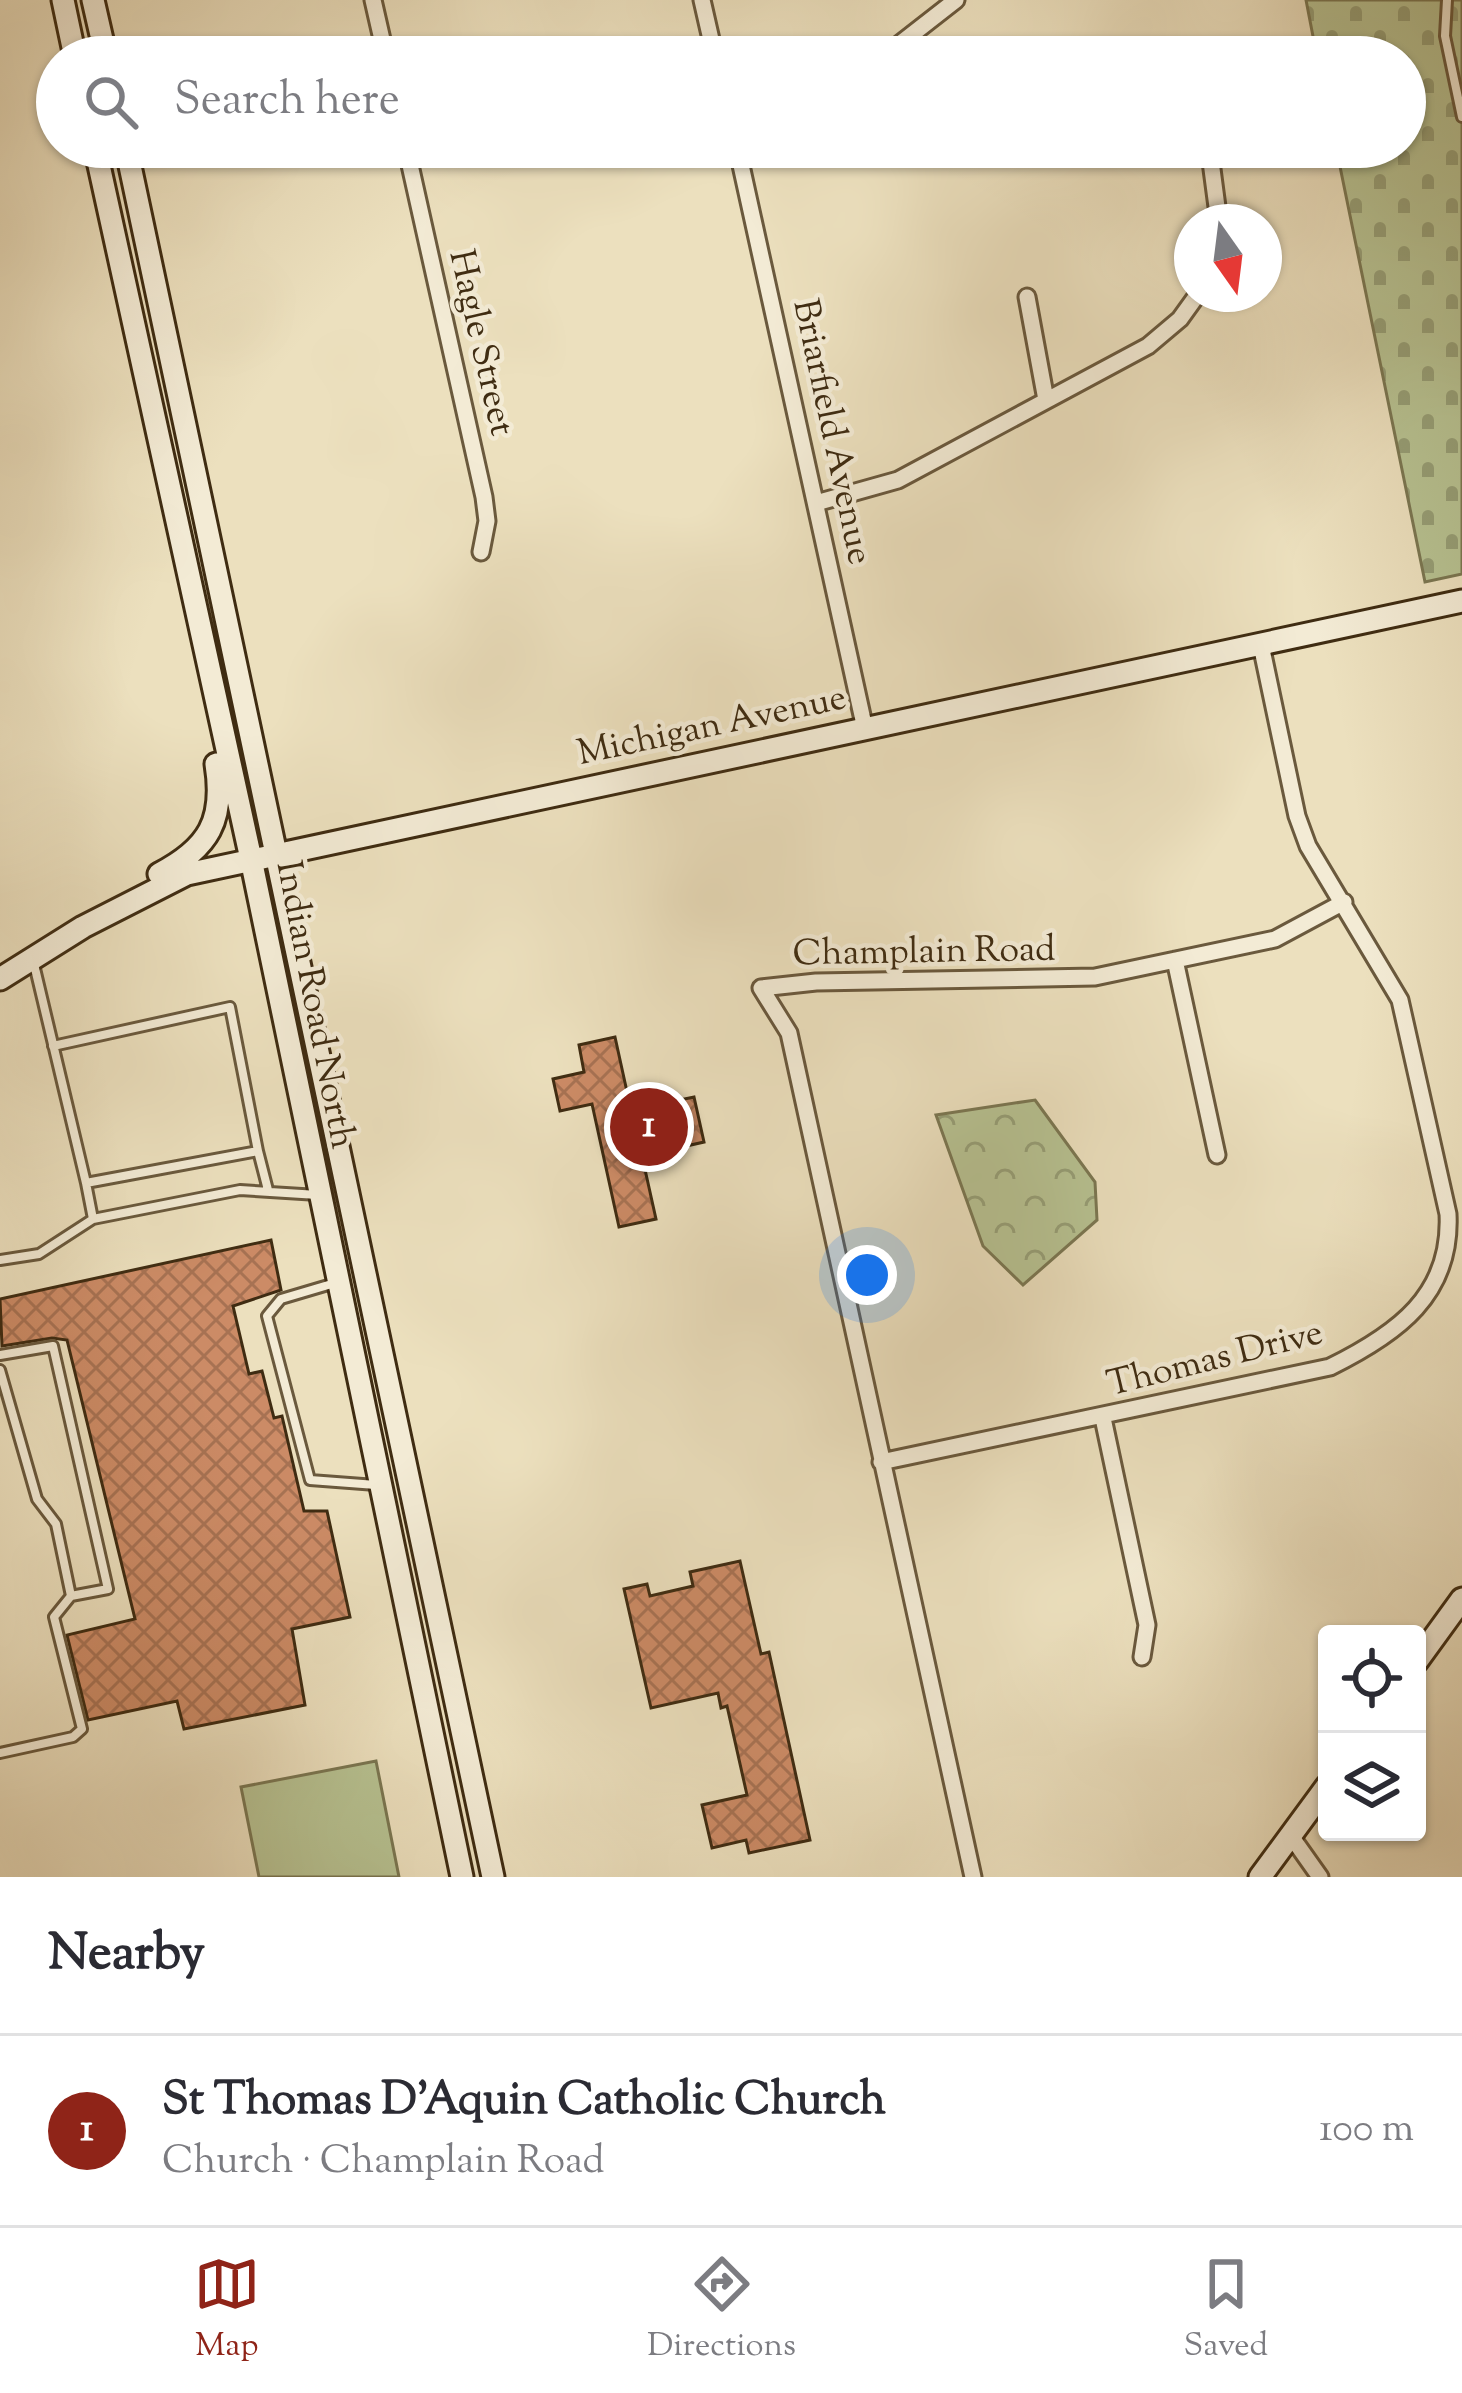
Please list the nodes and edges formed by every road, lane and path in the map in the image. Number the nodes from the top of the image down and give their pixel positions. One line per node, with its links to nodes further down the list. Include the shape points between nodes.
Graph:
1 (63, 0): 7 (main road)
2 (93, 0): 8 (main road)
3 (374, 0): 9 (street)
4 (703, 0): 10 (street)
5 (956, 0): 11 (street)
6 (1447, 0): 12 (lane, via 1445,36)
7 (71, 36)
8 (101, 36)
9 (382, 36)
10 (711, 36)
11 (910, 36)
12 (1462, 117)
13 (100, 168): 26 (main road, Indian Road North)
14 (131, 168): 28 (main road, Indian Road North)
15 (411, 168): 23 (street, Hagle Street, via 484,497)
16 (742, 168): 22 (street, Briarfield Avenue)
17 (1212, 168): 18 (street)
18 (1217, 204)
19 (1027, 297): 21 (street)
20 (1186, 312): 21 (street, via 1148,346)
21 (1046, 400): 22 (street, via 898,480)
22 (815, 503): 27 (street, Briarfield Avenue)
23 (481, 552)
24 (1462, 601): 25 (main road, Michigan Avenue)
25 (1261, 644): 27 (main road, Michigan Avenue); 30 (street, Thomas Drive, via 1297,816)
26 (214, 698): 29 (main road, Indian Road North); 31 (main road, via 220,802 206,839)
27 (865, 729): 28 (main road, Michigan Avenue)
28 (278, 853): 29 (main road, Michigan Avenue); 57 (main road, Indian Road North)
29 (251, 859): 31 (main road, Michigan Avenue, via 178,877); 40 (main road, Indian Road North)
30 (1344, 902): 33 (street, Champlain Road, via 1275,939); 46 (street, Thomas Drive, via 1400,1000 1448,1214 1442,1273 1395,1330 1330,1367)
31 (82, 927): 32 (main road, Michigan Avenue)
32 (32, 959): 34 (main road, Michigan Avenue); 35 (lane)
33 (1175, 960): 37 (street); 47 (street, Champlain Road, via 1078,980 761,988 789,1033)
34 (0, 980)
35 (53, 1046): 36 (lane, via 230,1007); 38 (lane)
36 (258, 1150): 38 (lane); 39 (lane)
37 (1217, 1155)
38 (86, 1183): 41 (lane)
39 (268, 1190): 40 (lane); 41 (lane)
40 (320, 1196): 43 (main road, Indian Road North)
41 (93, 1219): 42 (lane, via 39,1254)
42 (0, 1260)
43 (337, 1282): 48 (main road, Indian Road North); 48 (lane, via 280,1299 267,1316 310,1480)
44 (0, 1355): 49 (lane, via 53,1346 108,1588)
45 (0, 1370): 49 (lane, via 37,1499 56,1524)
46 (1103, 1418): 47 (street, Thomas Drive); 52 (street, via 1148,1625)
47 (881, 1462): 58 (street, Champlain Road)
48 (381, 1485): 56 (main road, Indian Road North)
49 (71, 1596): 53 (lane, via 54,1617 82,1729)
50 (1462, 1599): 51 (main road)
51 (1426, 1649)
52 (1142, 1657)
53 (0, 1753)
54 (1318, 1799): 55 (main road)
55 (1291, 1837): 59 (main road); 60 (street)
56 (462, 1877)
57 (493, 1877)
58 (973, 1877)
59 (1260, 1877)
60 (1320, 1877)

